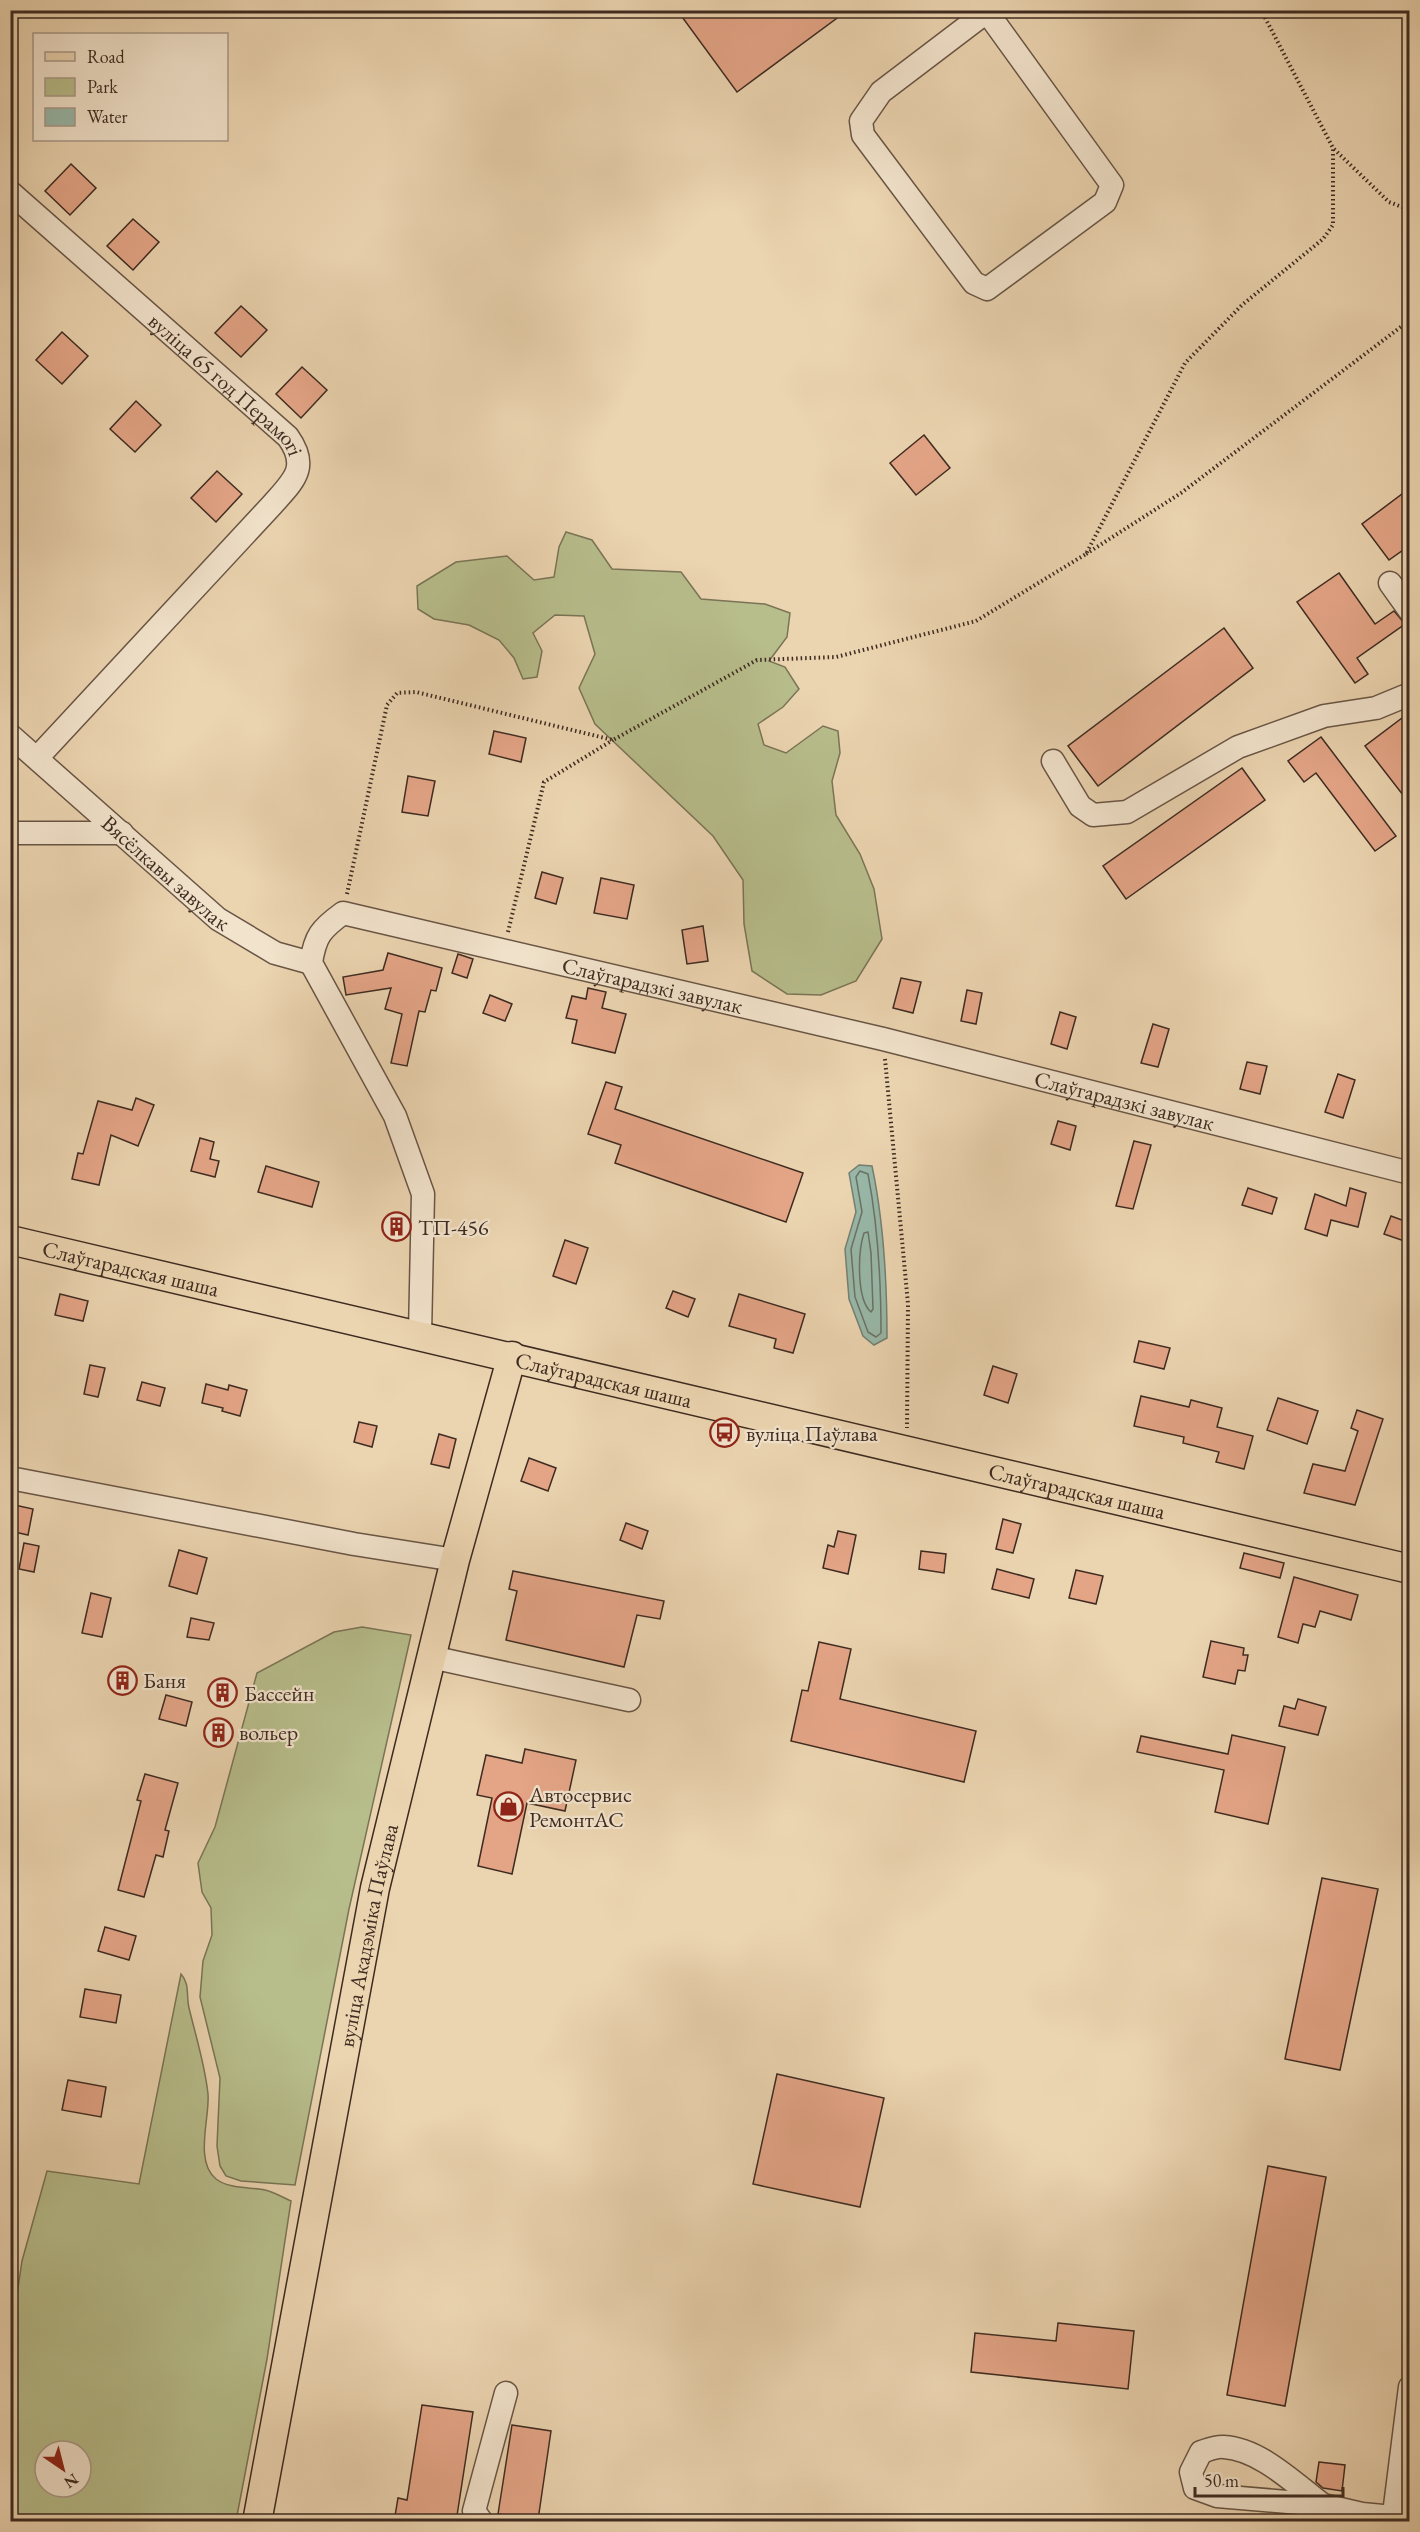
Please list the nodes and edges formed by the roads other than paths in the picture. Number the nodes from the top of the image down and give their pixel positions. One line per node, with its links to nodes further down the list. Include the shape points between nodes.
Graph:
1 (988, 11): 1 (street, via 1112,185 1105,202 987,289 974,283 863,135 861,121 881,92)
2 (10, 192): 7 (street, вуліца 65 год Перамогі, via 288,437 297,450 299,463 296,477 272,505)
3 (1390, 583): 4 (street)
4 (1410, 611)
5 (1410, 694): 8 (street, via 1376,708 1324,716 1238,747 1127,812 1093,815 1080,806)
6 (10, 735): 7 (street, Вясёлкавы завулак)
7 (36, 758): 10 (street, Вясёлкавы завулак)
8 (1053, 761)
9 (10, 833): 10 (street)
10 (122, 833): 11 (street, Вясёлкавы завулак, via 218,919 275,953)
11 (311, 963): 12 (street, Слаўгарадзкі завулак, via 314,941 343,913 883,1039); 14 (street, via 395,1116 423,1194)
12 (1410, 1173)
13 (10, 1239): 14 (main road, Слаўгарадская шаша)
14 (420, 1334): 15 (main road, Слаўгарадская шаша)
15 (512, 1356): 17 (main road, вуліца Акадэміка Паўлава); 18 (main road, Слаўгарадская шаша)
16 (10, 1478): 17 (street)
17 (455, 1560): 19 (main road, вуліца Акадэміка Паўлава)
18 (1410, 1569)
19 (431, 1657): 20 (street); 25 (main road, вуліца Акадэміка Паўлава, via 375,1888)
20 (629, 1700)
21 (1410, 2387): 24 (street)
22 (506, 2393): 26 (street, via 474,2511)
23 (1323, 2505): 23 (street, via 1217,2496 1195,2488 1191,2472 1201,2452 1221,2446 1244,2450); 24 (street)
24 (1393, 2519)
25 (257, 2522)
26 (482, 2522)

